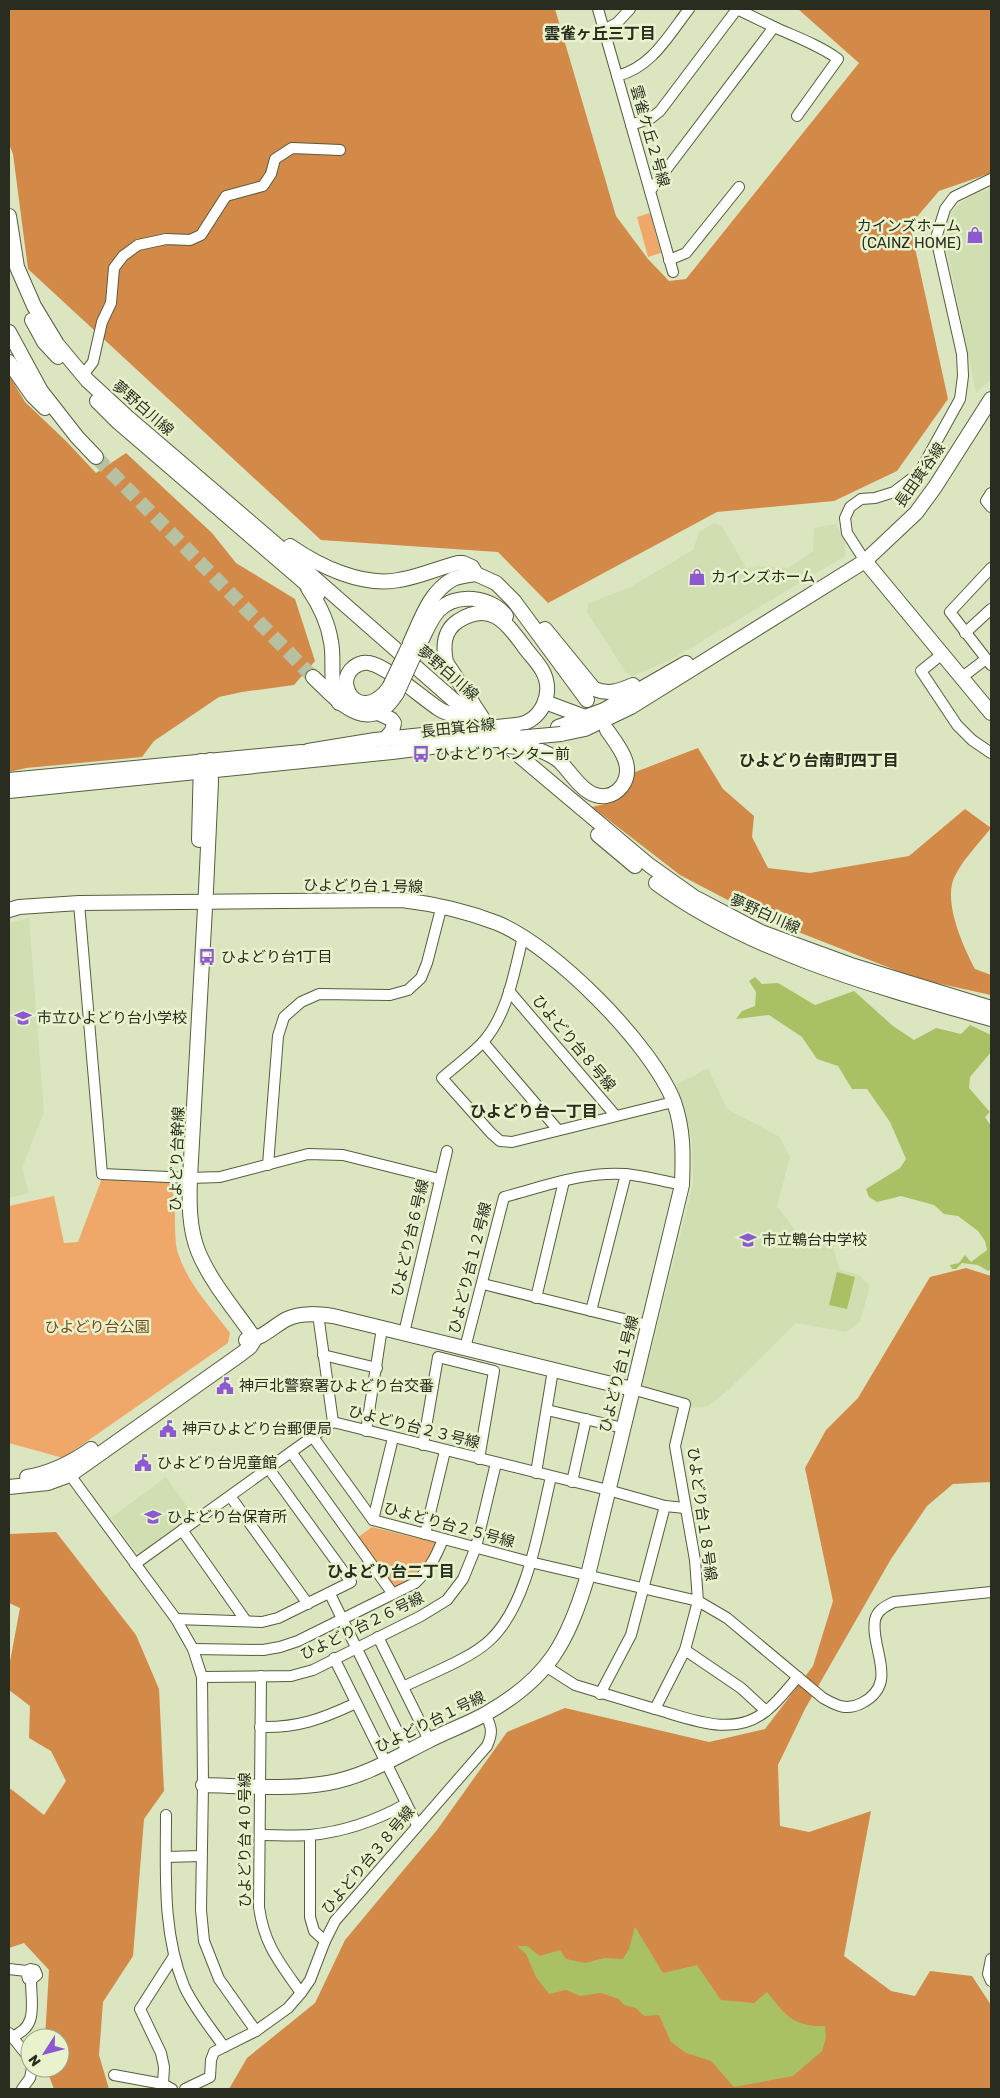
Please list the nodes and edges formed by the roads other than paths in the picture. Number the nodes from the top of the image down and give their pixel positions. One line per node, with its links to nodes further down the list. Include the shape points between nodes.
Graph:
1 (598, 9): 6 (street, 雲雀ケ丘２号線)
2 (630, 9): 6 (street, via 617,23)
3 (689, 9): 7 (street, via 643,65)
4 (737, 9): 5 (street); 9 (street, via 660,111)
5 (774, 27): 8 (street, via 822,47 838,58); 13 (street)
6 (604, 30): 7 (street, 雲雀ケ丘２号線)
7 (617, 76): 9 (street, 雲雀ケ丘２号線)
8 (797, 116)
9 (631, 125): 13 (street, 雲雀ケ丘２号線)
10 (340, 150): 21 (street, via 292,148 275,159 263,186 226,196 202,235 190,240 166,239 138,245 123,256 114,268 111,303 102,322 94,362)
11 (991, 179): 28 (street, via 954,197 945,209 936,238 962,354 960,399 918,473 894,492 861,499 850,507 845,518 847,533)
12 (739, 187): 16 (street, via 686,253)
13 (650, 191): 16 (street, 雲雀ケ丘２号線)
14 (9, 216): 17 (street, 夢野白川線)
15 (9, 238): 17 (street)
16 (669, 260): 18 (street, 雲雀ケ丘２号線)
17 (13, 267): 21 (street, 夢野白川線, via 57,344); 31 (street, 夢野白川線, via 26,309 44,342 78,381 118,422)
18 (673, 272)
19 (9, 332): 23 (street, via 41,391)
20 (9, 362): 23 (street, via 32,395)
21 (83, 375): 26 (street, 夢野白川線)
22 (991, 400): 28 (street, 長田箕谷線, via 916,513)
23 (77, 437): 24 (street)
24 (96, 457)
25 (991, 493): 27 (street, via 986,500)
26 (222, 498): 30 (street, via 302,555 350,575 393,581 463,563 472,567); 53 (street, 夢野白川線)
27 (991, 507)
28 (865, 561): 36 (street); 39 (street, 長田箕谷線, via 784,602); 46 (street, 長田箕谷線)
29 (991, 568): 34 (street, via 950,612)
30 (476, 574): 33 (street, via 506,592); 35 (street, via 454,579 441,588 428,605)
31 (304, 581): 45 (street, via 326,620 333,659 333,687); 49 (street, 夢野白川線)
32 (991, 609): 34 (street)
33 (528, 618): 39 (street, via 549,631 585,679 602,692 617,692); 43 (street)
34 (966, 633): 38 (street)
35 (414, 646): 37 (street, via 438,611 456,600 475,599 502,611); 42 (street, bridge)
36 (941, 655): 41 (street); 57 (street, via 921,671 957,725)
37 (536, 660): 44 (street, via 547,683); 53 (street, via 510,627 492,614 466,616 448,630 443,645 446,662)
38 (989, 662): 41 (street)
39 (686, 663): 50 (street, 長田箕谷線)
40 (313, 677): 45 (street)
41 (961, 678): 48 (street)
42 (394, 690): 47 (street, via 391,703); 49 (street, via 372,702 361,703 348,691 346,679 352,669 362,663 380,666 442,711)
43 (587, 700)
44 (545, 702): 50 (street); 54 (street, bridge, via 541,711 523,724)
45 (340, 703): 47 (street, via 353,712)
46 (631, 707): 50 (street, via 594,720); 51 (street, 長田箕谷線, via 585,729)
47 (378, 713): 55 (street, via 394,723)
48 (991, 713)
49 (461, 717): 68 (street, 夢野白川線, via 650,879 709,918 806,960)
50 (585, 718): 51 (street, 長田箕谷線)
51 (559, 730): 54 (street, 長田箕谷線, bridge)
52 (607, 730): 54 (street, bridge, via 628,766 619,790 606,796 591,793 581,786 552,755 534,748)
53 (491, 732): 67 (street, 夢野白川線, via 649,865 716,910 808,950 910,985)
54 (462, 737): 55 (street); 56 (street, 長田箕谷線); 58 (street, 長田箕谷線, via 392,752)
55 (385, 739): 56 (street)
56 (308, 751): 58 (street, 長田箕谷線)
57 (991, 753)
58 (206, 765): 59 (street, 長田箕谷線); 60 (street, 長田箕谷線); 62 (street, ひよどり台幹線)
59 (9, 780)
60 (9, 791)
61 (79, 903): 62 (street, ひよどり台１号線); 64 (street, ひよどり台１号線); 76 (street, via 102,1174)
62 (201, 903): 63 (street, ひよどり台１号線, via 402,900); 76 (street, ひよどり台幹線)
63 (442, 905): 65 (street, ひよどり台１号線, via 498,924); 74 (street, via 421,978 408,990 390,995 319,994 301,1002 284,1017 278,1036)
64 (9, 910)
65 (523, 937): 66 (street); 70 (street, ひよどり台１号線, via 568,970 612,1015 654,1066)
66 (509, 990): 69 (street, via 497,1022); 71 (street, ひよどり台８号線)
67 (991, 1008)
68 (991, 1019)
69 (483, 1042): 72 (street); 72 (street, via 442,1078 500,1140 512,1142)
70 (674, 1102): 71 (street); 79 (street, ひよどり台１号線, via 684,1143)
71 (615, 1115): 72 (street)
72 (558, 1130)
73 (447, 1151): 77 (street, ひよどり台６号線)
74 (268, 1164): 76 (street, via 220,1176); 77 (street, via 308,1154 343,1155)
75 (626, 1174): 78 (street, ひよどり台１２号線, via 602,1174); 79 (street, ひよどり台１２号線); 82 (street)
76 (185, 1178): 87 (street, ひよどり台幹線, via 198,1250)
77 (439, 1179): 86 (street, ひよどり台６号線)
78 (564, 1182): 80 (street, ひよどり台１２号線, via 504,1197); 81 (street)
79 (682, 1185): 84 (street, ひよどり台１号線)
80 (483, 1284): 81 (street); 88 (street, ひよどり台１２号線)
81 (536, 1298): 82 (street)
82 (591, 1311): 84 (street)
83 (318, 1314): 85 (street); 87 (street, via 288,1318); 89 (street)
84 (648, 1325): 92 (street, ひよどり台１号線)
85 (382, 1328): 86 (street); 90 (street)
86 (404, 1333): 88 (street)
87 (250, 1342): 107 (street); 108 (street, via 79,1458 45,1473)
88 (465, 1348): 91 (street)
89 (323, 1355): 90 (street); 95 (street)
90 (377, 1368): 97 (street)
91 (553, 1370): 92 (street); 93 (street)
92 (632, 1389): 96 (street, ひよどり台１号線); 115 (street, ひよどり台１８号線, via 685,1404 675,1446)
93 (547, 1410): 94 (street); 106 (street)
94 (586, 1419): 96 (street); 110 (street)
95 (333, 1422): 97 (street, ひよどり台２３号線); 98 (street, ひよどり台２３号線)
96 (623, 1428): 112 (street, ひよどり台１号線)
97 (366, 1431): 99 (street, ひよどり台２３号線)
98 (313, 1437): 102 (street, ひよどり台２３号線); 116 (street, ひよどり台２５号線)
99 (393, 1438): 100 (street, ひよどり台２３号線); 116 (street)
100 (423, 1445): 101 (street, ひよどり台２３号線); 103 (street, via 438,1357 494,1371)
101 (445, 1450): 103 (street, ひよどり台２３号線); 118 (street)
102 (291, 1452): 105 (street, ひよどり台２３号線); 127 (street)
103 (479, 1459): 104 (street, ひよどり台２３号線)
104 (496, 1463): 106 (street, ひよどり台２３号線); 120 (street, ひよどり台２６号線)
105 (269, 1469): 113 (street, ひよどり台２３号線); 126 (street, via 351,1582)
106 (536, 1473): 109 (street, ひよどり台２３号線)
107 (70, 1475): 111 (street, via 48,1483); 122 (street)
108 (9, 1477)
109 (552, 1477): 110 (street, ひよどり台２３号線); 121 (street)
110 (572, 1482): 112 (street, ひよどり台２３号線)
111 (9, 1487)
112 (608, 1490): 114 (street, ひよどり台２３号線); 123 (street, ひよどり台１号線)
113 (230, 1496): 117 (street, ひよどり台２３号線); 129 (street)
114 (665, 1506): 115 (street, ひよどり台２３号線); 124 (street)
115 (685, 1508): 128 (street, ひよどり台１８号線, via 695,1560)
116 (373, 1520): 118 (street, ひよどり台２５号線)
117 (182, 1530): 122 (street, ひよどり台２３号線); 132 (street)
118 (425, 1534): 119 (street, ひよどり台２５号線)
119 (443, 1539): 120 (street, ひよどり台２５号線); 127 (street, via 427,1572 415,1583)
120 (476, 1547): 121 (street, ひよどり台２５号線); 133 (street, ひよどり台２６号線, via 463,1579 447,1600)
121 (530, 1562): 123 (street, ひよどり台２５号線); 142 (street, via 520,1596 506,1621 490,1640 462,1658)
122 (135, 1564): 130 (street)
123 (588, 1575): 124 (street, ひよどり台２５号線); 138 (street, ひよどり台１号線, via 577,1612 561,1647)
124 (644, 1588): 128 (street, ひよどり台２５号線); 143 (street, via 632,1635)
125 (991, 1592): 141 (street, ひよどり台２５号線, via 894,1602 883,1608 876,1617 874,1630 883,1668 880,1686 870,1699 855,1706 839,1707)
126 (330, 1594): 129 (street); 131 (street)
127 (393, 1594): 131 (street)
128 (698, 1601): 136 (street, ひよどり台１８号線); 141 (street, ひよどり台２５号線, via 728,1618)
129 (308, 1604): 132 (street, via 278,1618)
130 (176, 1619): 132 (street); 135 (street)
131 (342, 1620): 134 (street); 135 (street, via 298,1642 280,1647 264,1650)
132 (246, 1621)
133 (378, 1636): 134 (street, ひよどり台２６号線); 142 (street)
134 (356, 1648): 137 (street, ひよどり台２６号線); 150 (street)
135 (193, 1649): 140 (street)
136 (685, 1650): 145 (street, ひよどり台１８号線); 146 (street, via 741,1688)
137 (334, 1658): 139 (street, ひよどり台２６号線, via 312,1670 291,1676); 144 (street)
138 (546, 1667): 143 (street, via 575,1685); 147 (street, ひよどり台１号線, via 520,1693)
139 (261, 1676): 140 (street, ひよどり台２６号線); 148 (street, ひよどり台４０号線)
140 (202, 1677): 152 (street)
141 (798, 1677): 146 (street)
142 (403, 1687): 149 (street)
143 (600, 1694): 145 (street)
144 (356, 1703): 148 (street, via 305,1724 283,1728); 151 (street)
145 (655, 1709): 146 (street, via 708,1724 730,1726 749,1721)
146 (766, 1711)
147 (485, 1714): 149 (street, ひよどり台１号線); 156 (street, ひよどり台３８号線, via 492,1726 492,1736 486,1746)
148 (260, 1727): 153 (street, ひよどり台４０号線)
149 (429, 1740): 150 (street, ひよどり台１号線)
150 (408, 1751): 151 (street, ひよどり台１号線)
151 (386, 1762): 153 (street, ひよどり台１号線, via 330,1782 300,1787); 154 (street)
152 (203, 1785): 153 (street, ひよどり台１号線); 160 (street)
153 (261, 1787): 157 (street, ひよどり台４０号線)
154 (406, 1804): 156 (street); 158 (street, via 383,1817)
155 (166, 1815): 159 (street)
156 (417, 1825): 161 (street, ひよどり台３８号線, via 335,1921)
157 (260, 1834): 158 (street); 166 (street, ひよどり台４０号線, via 259,1907 262,1927 270,1947)
158 (310, 1835): 161 (street, via 310,1917 314,1931)
159 (166, 1856): 160 (street); 162 (street, via 169,1934)
160 (201, 1856): 167 (street, via 204,1941 219,1978)
161 (325, 1941): 166 (street, ひよどり台３８号線)
162 (174, 1956): 170 (street, via 198,2010); 173 (street, via 140,2009 161,2053)
163 (991, 1959): 165 (street, via 988,1974)
164 (9, 1969): 168 (street, via 29,1976 31,2018 25,2031)
165 (991, 1982)
166 (301, 1994): 167 (street, ひよどり台３８号線, via 288,2008)
167 (256, 2031): 170 (street, ひよどり台３８号線)
168 (10, 2035): 169 (street)
169 (20, 2047)
170 (224, 2047): 175 (street, via 214,2052 210,2077)
171 (114, 2075): 173 (street)
172 (30, 2078): 174 (street)
173 (167, 2086)
174 (22, 2089)
175 (185, 2089)

